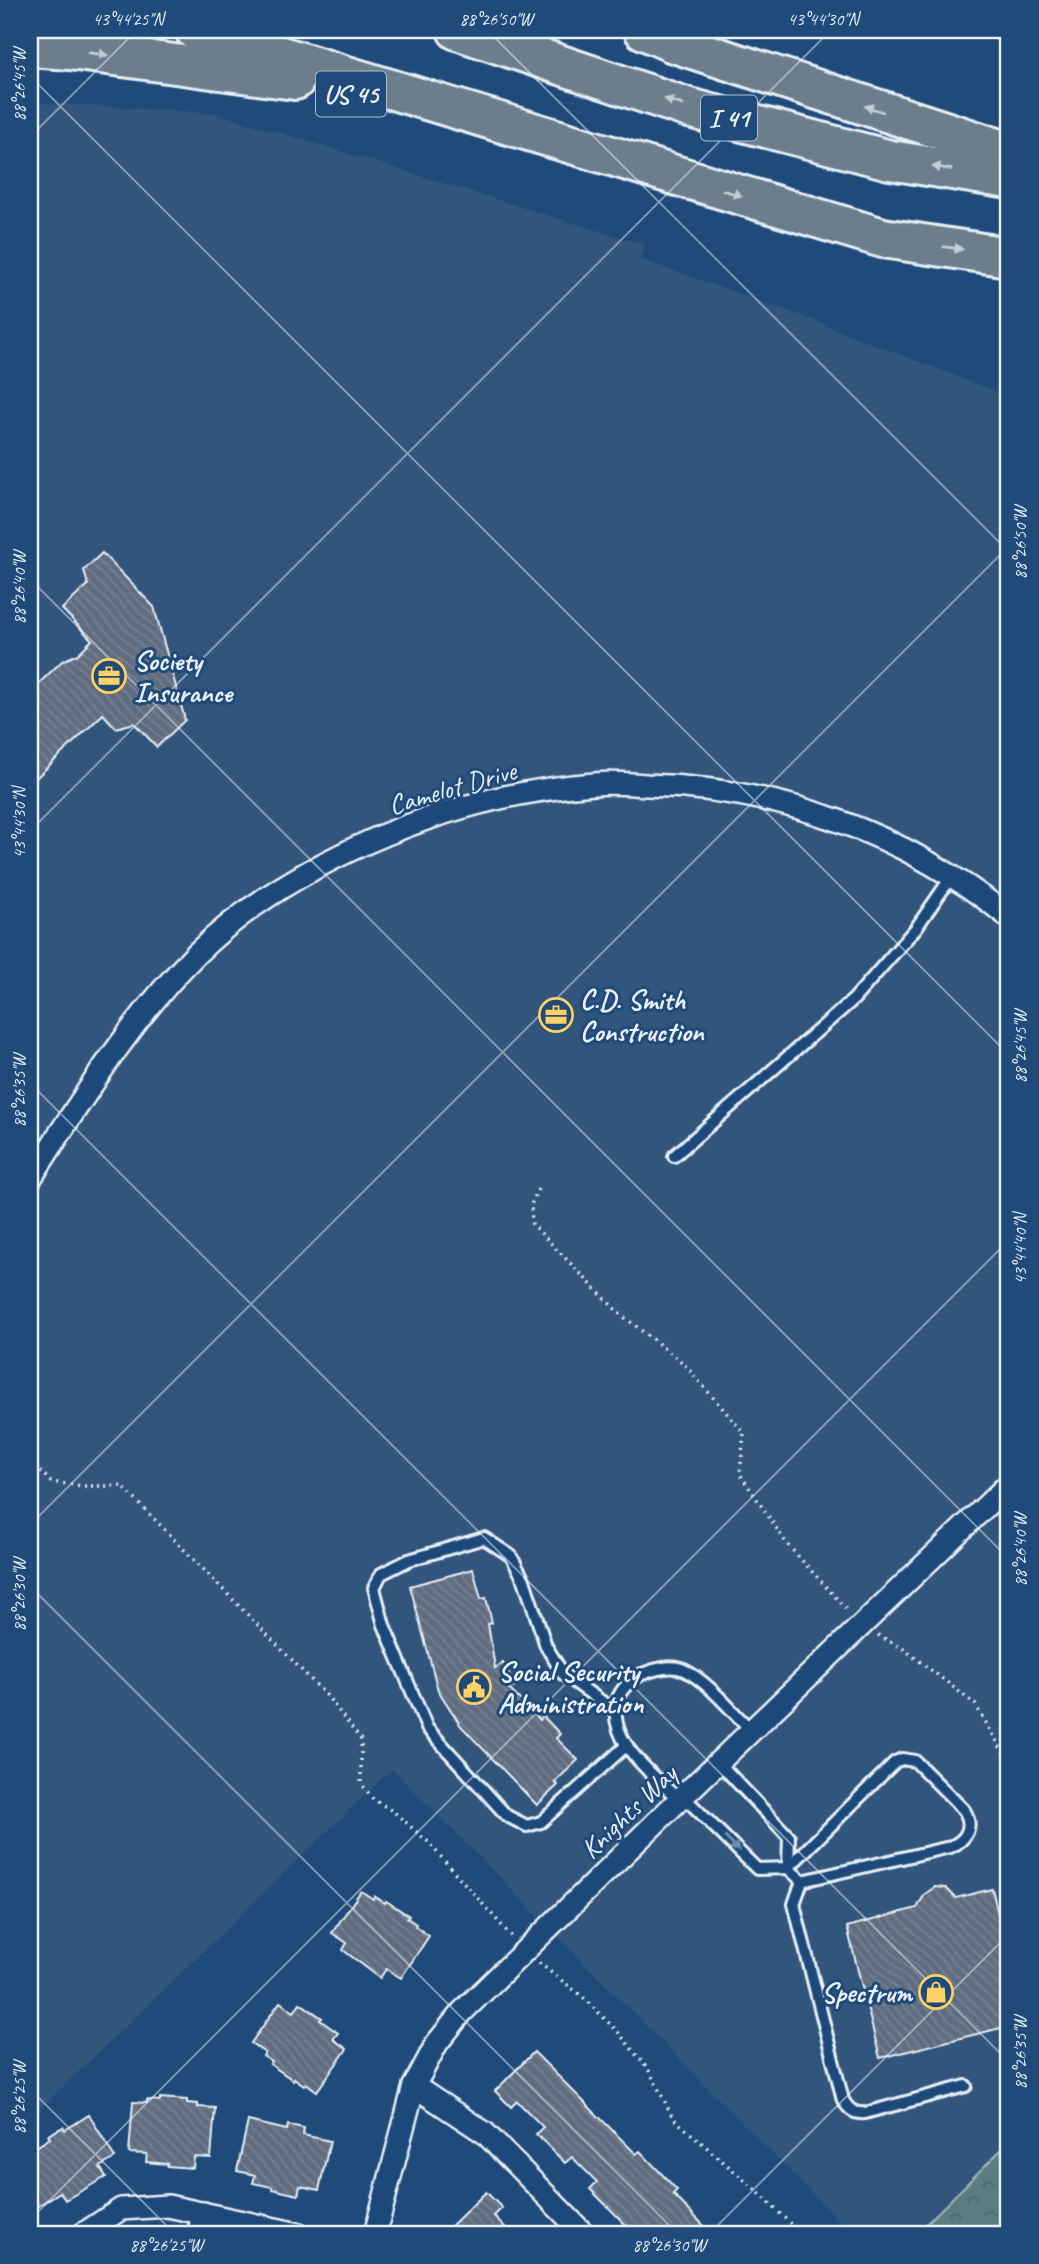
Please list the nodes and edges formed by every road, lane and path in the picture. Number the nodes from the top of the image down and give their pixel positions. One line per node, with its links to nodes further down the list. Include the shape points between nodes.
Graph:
1 (195, 30): 6 (highway, I 41)
2 (457, 30): 7 (highway, I 41, one-way to 2, via 890,160 689,107)
3 (644, 30): 5 (highway, one-way to 3)
4 (30, 47): 6 (highway, US 45, one-way to 6, via 288,78)
5 (1009, 152)
6 (667, 173): 8 (highway, I 41, one-way to 8, via 883,238)
7 (1009, 179)
8 (1009, 257)
9 (951, 876): 10 (street, Camelot Drive); 11 (lane, via 916,928 854,999); 12 (street, Camelot Drive, via 898,845 843,821 719,790 596,783 508,796 424,819 285,885 197,953 121,1041)
10 (1009, 917)
11 (674, 1156)
12 (30, 1179)
13 (538, 1189): 16 (path, via 531,1205 532,1224 619,1313 683,1363 744,1433 740,1474 787,1544)
14 (30, 1461): 25 (path, via 51,1482 122,1486 327,1696 360,1740 361,1783 373,1799 427,1841)
15 (1009, 1484): 16 (street, Knights Way)
16 (860, 1625): 18 (street, Knights Way); 20 (path, via 905,1650 975,1704)
17 (615, 1711): 18 (lane, via 618,1696 639,1675 676,1667 696,1677); 19 (lane, via 617,1728); 19 (lane, via 563,1674 546,1646 511,1556 484,1538 409,1560 382,1574 374,1588 384,1625 427,1728 507,1816 527,1826 541,1822)
18 (752, 1731): 21 (street, Knights Way)
19 (627, 1745): 22 (lane)
20 (1009, 1762)
21 (719, 1763): 22 (street, Knights Way); 23 (lane, via 789,1837)
22 (681, 1798): 23 (lane, one-way to 23, via 757,1869); 25 (street, Knights Way)
23 (788, 1868): 24 (lane); 24 (lane, via 902,1759 915,1761 969,1818 966,1834 950,1847)
24 (802, 1881): 27 (lane, via 794,1904 848,2108 865,2113)
25 (524, 1951): 26 (street, Knights Way, via 462,2012 437,2043); 34 (path, via 582,1996 619,2033 650,2072 673,2118)
26 (414, 2086): 32 (street, Knights Way); 33 (street, via 485,2133)
27 (966, 2086)
28 (204, 2213): 29 (street, via 168,2206 121,2209); 30 (street); 31 (street)
29 (83, 2234)
30 (198, 2234)
31 (299, 2234)
32 (375, 2234)
33 (584, 2234)
34 (801, 2234)

